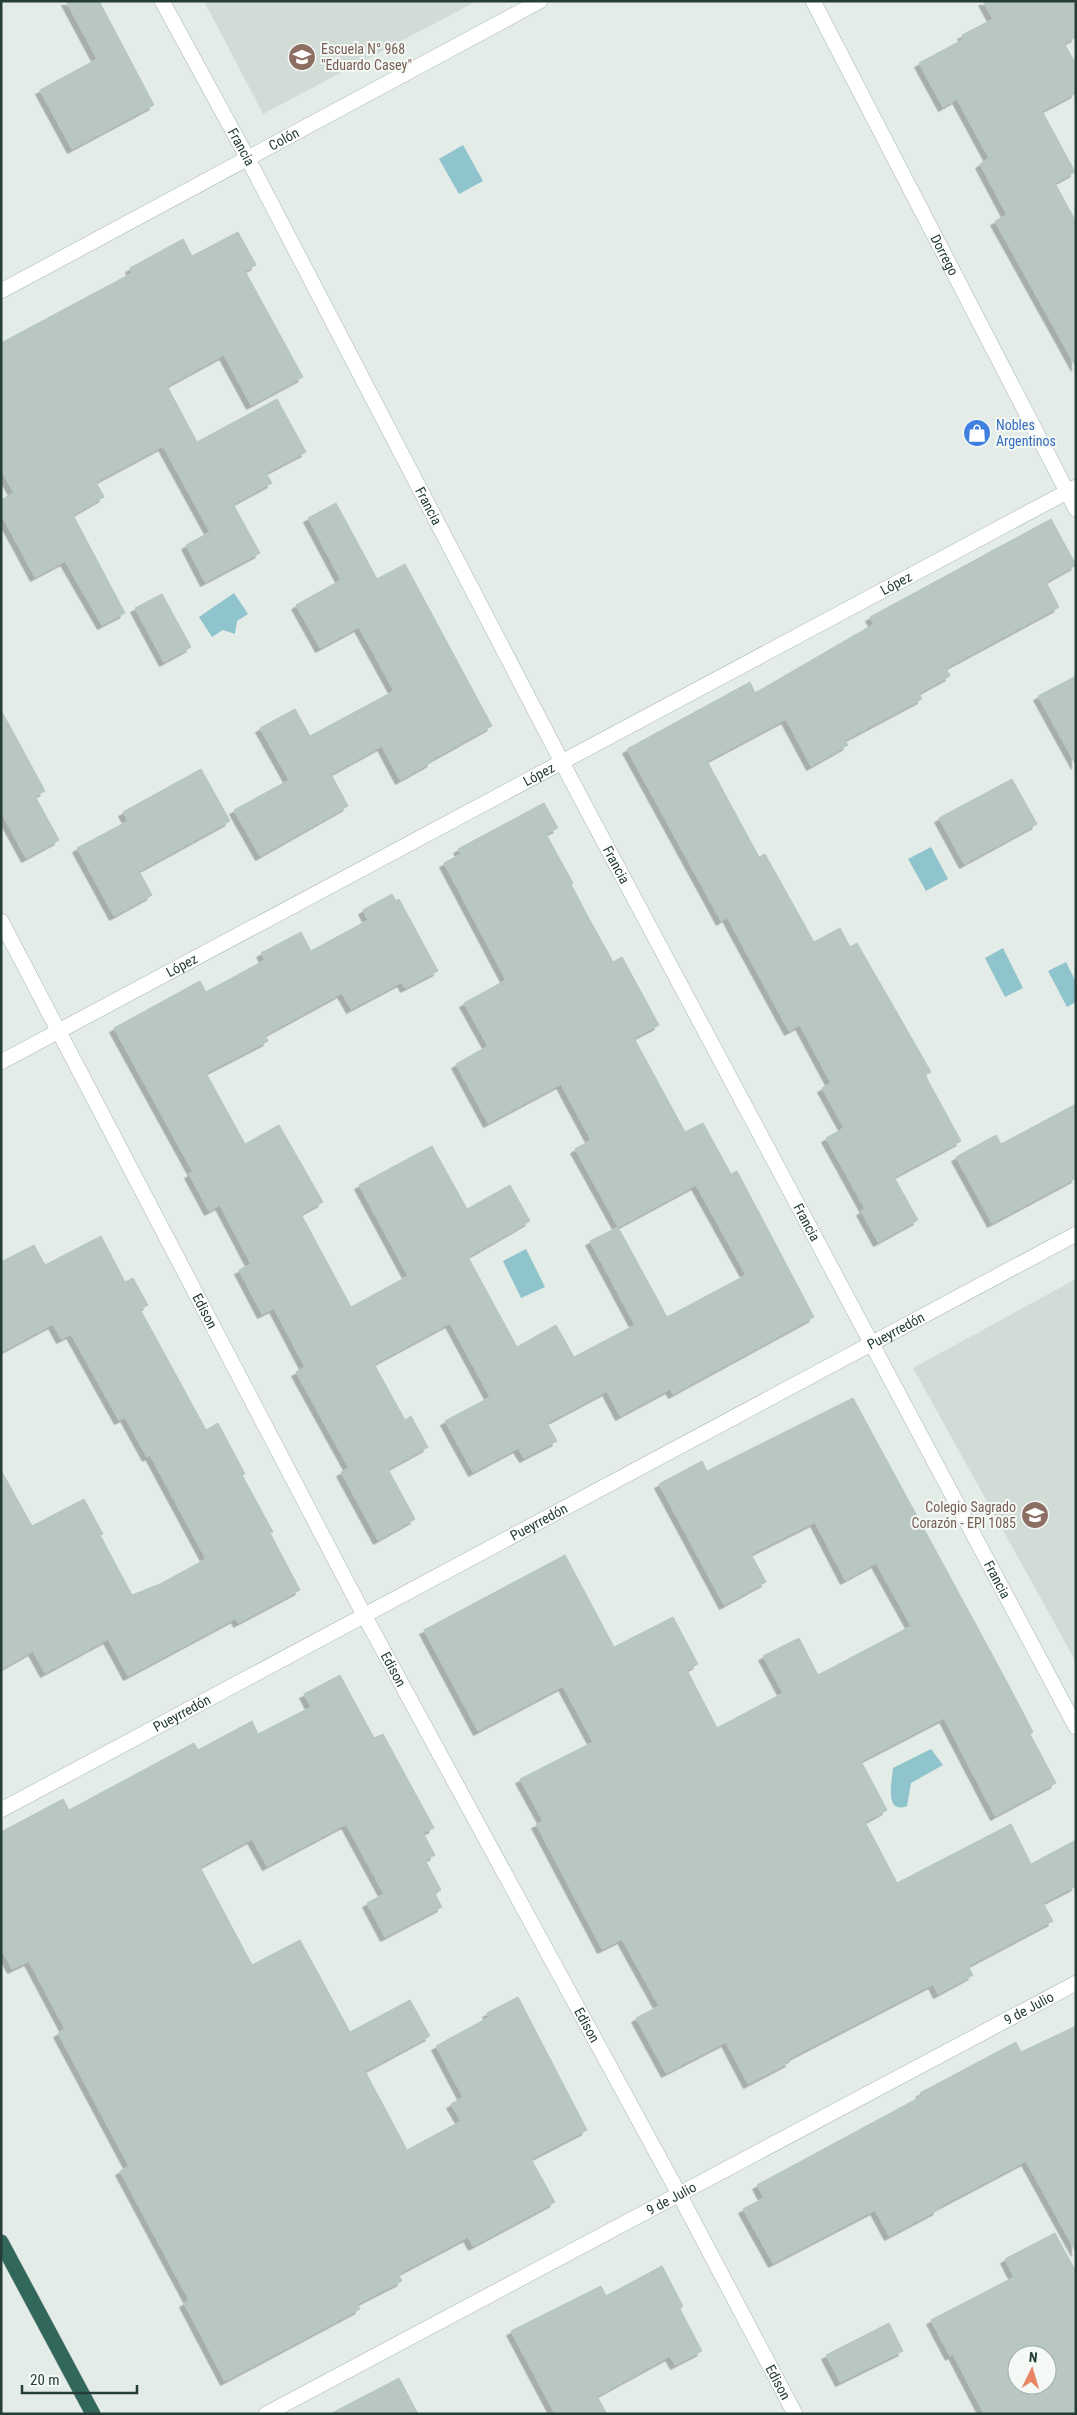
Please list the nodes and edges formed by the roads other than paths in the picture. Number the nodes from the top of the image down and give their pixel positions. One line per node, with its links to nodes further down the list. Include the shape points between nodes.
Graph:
1 (162, 1): 4 (street, Francia)
2 (540, 1): 4 (street, Colón)
3 (813, 1): 6 (street, Dorrego)
4 (247, 157): 5 (street, Colón); 8 (street, Francia)
5 (1, 291)
6 (1071, 490): 7 (street, Dorrego); 8 (street, López)
7 (1076, 509)
8 (562, 762): 10 (street, López); 13 (street, Francia)
9 (1, 921): 10 (street, Edison)
10 (59, 1031): 11 (street, López); 14 (street, Edison)
11 (1, 1062)
12 (1076, 1234): 13 (street, Pueyrredón)
13 (872, 1344): 14 (street, Pueyrredón); 15 (street, Francia)
14 (364, 1615): 16 (street, Pueyrredón); 18 (street, Edison)
15 (1076, 1727)
16 (1, 1810)
17 (1076, 1983): 18 (street, 9 de Julio)
18 (679, 2194): 21 (street, 9 de Julio); 22 (street, Edison)
19 (1, 2242): 20 (highway)
20 (93, 2414)
21 (266, 2414)
22 (795, 2414)

